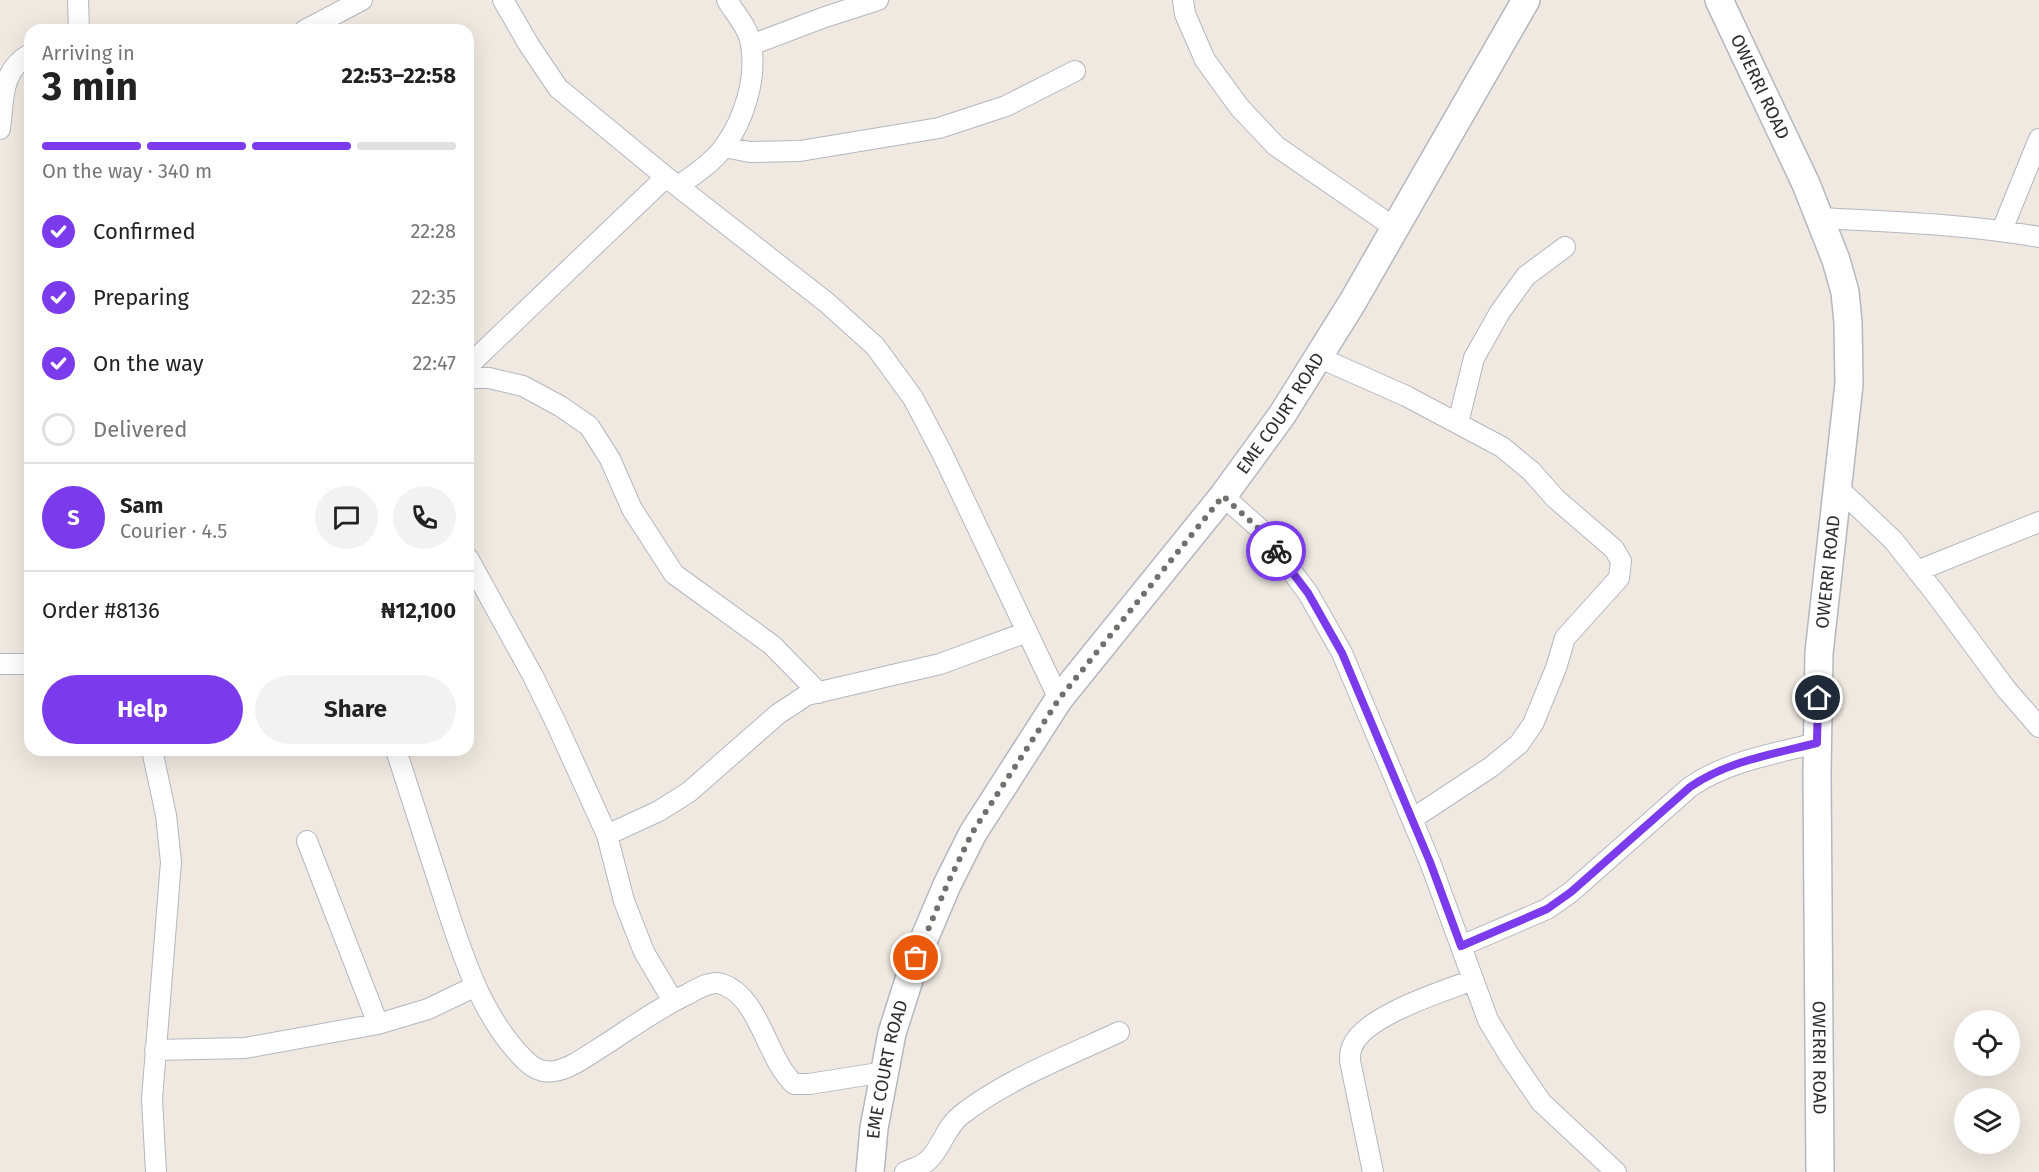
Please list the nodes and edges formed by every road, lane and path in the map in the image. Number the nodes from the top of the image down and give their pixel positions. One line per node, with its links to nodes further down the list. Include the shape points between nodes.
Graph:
1 (78, 0): 9 (street)
2 (362, 0): 10 (street)
3 (503, 0): 17 (street, via 558,88)
4 (727, 0): 11 (street)
5 (878, 0): 11 (street)
6 (1183, 0): 19 (street, via 1205,60 1240,108 1276,146)
7 (1526, 0): 19 (street, EME COURT ROAD)
8 (1719, 0): 18 (street, OWERRI ROAD)
9 (78, 24)
10 (316, 24)
11 (751, 45): 16 (street, via 752,75 742,113)
12 (24, 57): 14 (street, via 4,85)
13 (1075, 71): 16 (street, via 1006,106 939,128 800,150 750,152)
14 (0, 129)
15 (2039, 139): 20 (street)
16 (724, 147): 17 (street, via 705,166)
17 (672, 182): 24 (street); 32 (street, via 826,302 875,346 913,398)
18 (1820, 218): 20 (street); 27 (street, OWERRI ROAD, via 1845,292 1848,322 1849,384)
19 (1395, 228): 23 (street, EME COURT ROAD)
20 (2002, 230): 21 (street)
21 (2039, 237)
22 (1565, 247): 26 (street, via 1526,276 1500,312 1474,358)
23 (1318, 357): 26 (street); 28 (street, EME COURT ROAD, via 1282,415)
24 (474, 361)
25 (474, 378): 35 (street, via 523,386 589,426 610,459 632,509 674,574 772,645)
26 (1458, 423): 41 (street, via 1502,447 1531,471 1556,499 1614,549 1621,561 1619,578 1565,638 1533,724 1519,744)
27 (1838, 487): 31 (street, via 1893,540); 38 (street, OWERRI ROAD, via 1819,653)
28 (1223, 496): 36 (street, EME COURT ROAD); 41 (street, via 1258,528 1308,593 1342,653)
29 (2039, 522): 31 (street)
30 (474, 569): 42 (street, via 533,675)
31 (1917, 571): 37 (street, via 2006,690)
32 (1027, 632): 35 (street, via 940,664); 36 (street)
33 (0, 664): 34 (street)
34 (24, 664)
35 (819, 693): 42 (street, via 807,695 786,708 688,792 659,811)
36 (1059, 699): 51 (street, EME COURT ROAD, via 972,833 947,885 916,958 892,1033)
37 (2039, 726)
38 (1817, 743): 44 (street, via 1737,763 1706,776 1547,909); 57 (street, OWERRI ROAD)
39 (153, 756): 50 (street, via 171,862)
40 (398, 756): 46 (street)
41 (1412, 819): 44 (street)
42 (607, 835): 47 (street, via 624,901 644,952)
43 (307, 841): 48 (street)
44 (1461, 946): 45 (street)
45 (1473, 980): 55 (street, via 1391,1012 1360,1035 1352,1047 1350,1061); 56 (street, via 1488,1020 1541,1102)
46 (476, 986): 47 (street, via 504,1038 528,1064 541,1071 555,1071 577,1062); 48 (street, via 428,1009)
47 (673, 1001): 51 (street, via 702,986 719,983 733,989 753,1012 784,1074 794,1084)
48 (378, 1024): 50 (street, via 245,1048)
49 (1119, 1032): 54 (street, via 978,1103 958,1117 932,1157)
50 (155, 1050): 52 (street, via 152,1099)
51 (885, 1072): 53 (street, EME COURT ROAD)
52 (156, 1172)
53 (870, 1172)
54 (905, 1172)
55 (1373, 1172)
56 (1616, 1172)
57 (1820, 1172)

